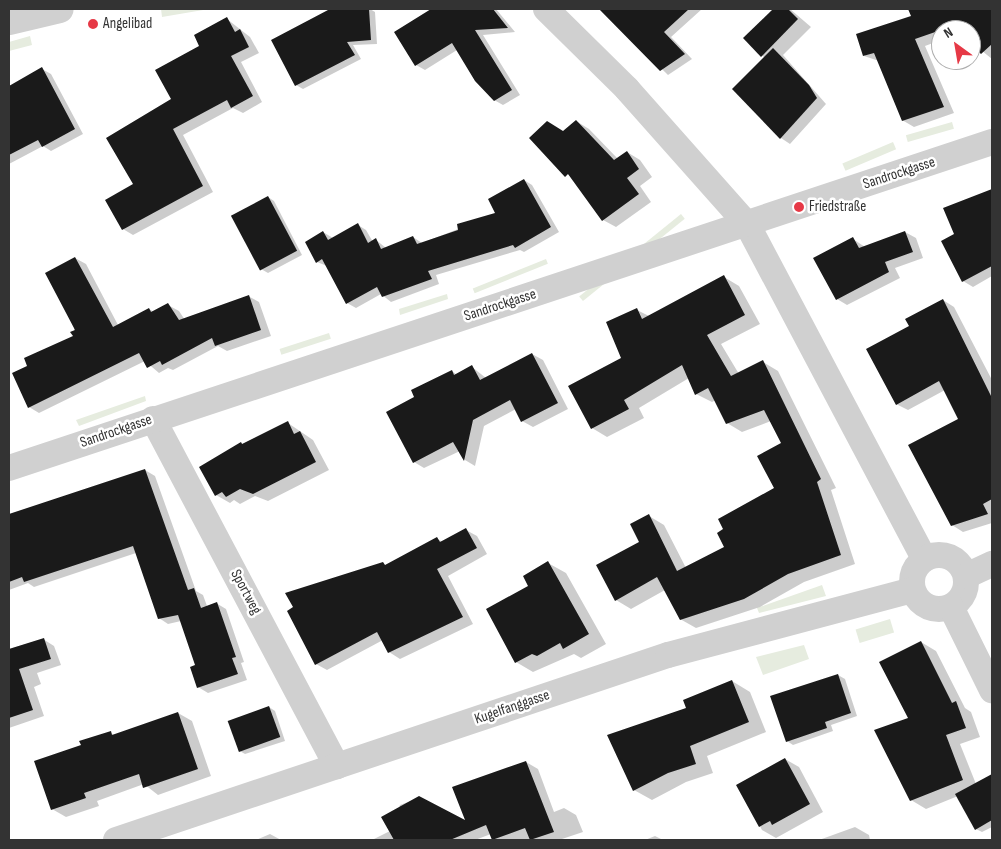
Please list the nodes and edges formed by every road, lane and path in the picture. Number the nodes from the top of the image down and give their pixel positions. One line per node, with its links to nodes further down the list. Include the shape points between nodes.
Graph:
1 (60, 9): 3 (street)
2 (546, 9): 5 (street, via 627,89)
3 (9, 21)
4 (992, 142): 5 (street, Sandrockgasse)
5 (747, 224): 6 (street, Sandrockgasse); 8 (street)
6 (153, 419): 7 (street, Sandrockgasse); 14 (street, Sportweg)
7 (9, 468)
8 (924, 559): 10 (street, via 942,555 951,558); 11 (street, via 915,568)
9 (992, 564): 10 (street)
10 (966, 576): 12 (street, via 964,594)
11 (912, 590): 12 (street, via 926,607 938,610); 14 (street, Kugelfanggasse, via 668,655)
12 (951, 607): 13 (street)
13 (992, 690)
14 (337, 766): 15 (street, Kugelfanggasse)
15 (116, 840)

